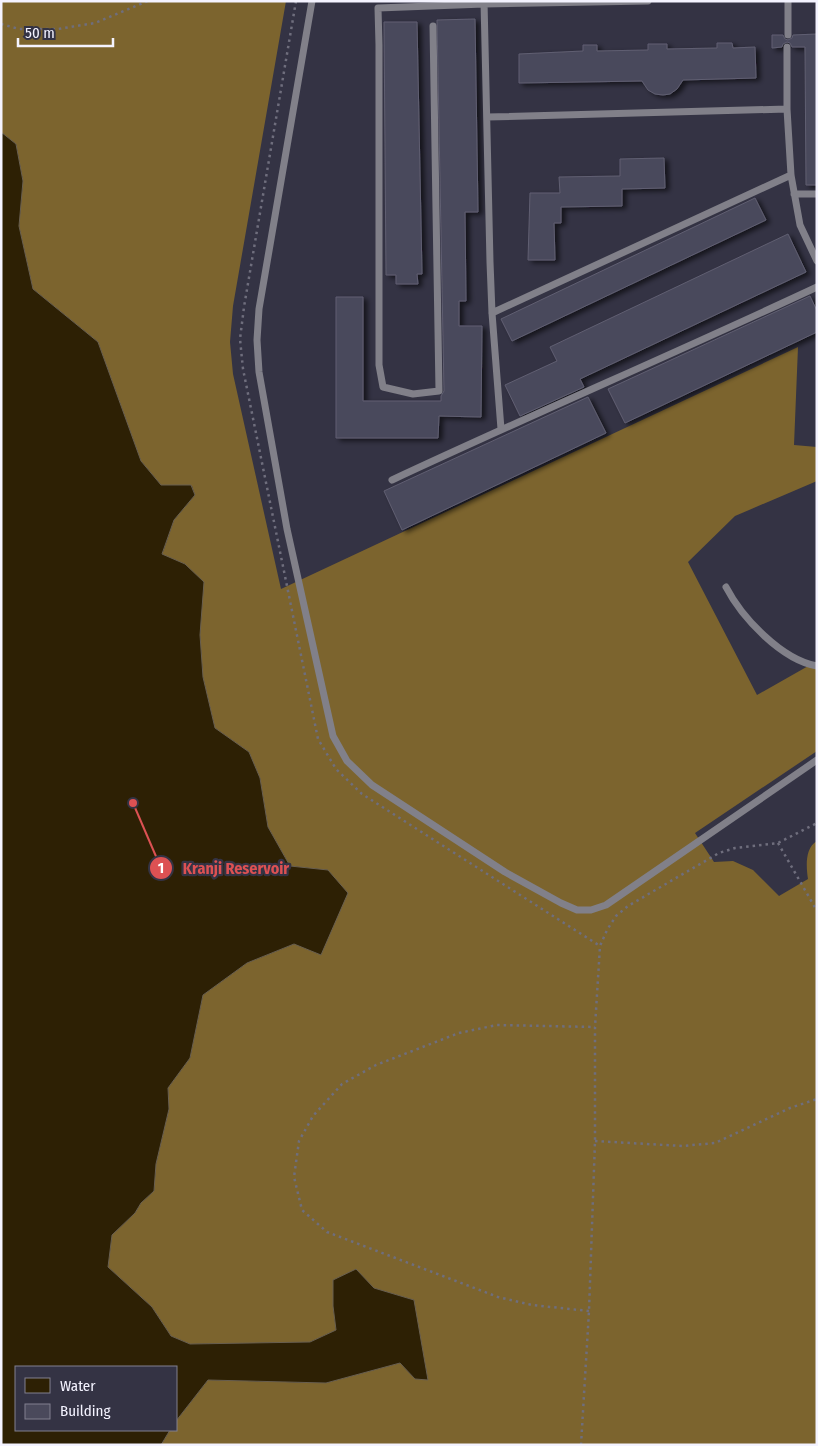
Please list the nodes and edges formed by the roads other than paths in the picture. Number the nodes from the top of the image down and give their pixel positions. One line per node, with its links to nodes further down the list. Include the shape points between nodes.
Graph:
1 (312, 1): 20 (lane, via 259,309 257,340 259,372 287,529 333,736 347,761 372,785 505,872 561,903 577,910 591,910 606,905)
2 (648, 1): 4 (lane)
3 (788, 1): 6 (lane)
4 (484, 2): 5 (lane, via 378,8 379,365 383,387 413,394 439,391); 9 (lane)
5 (434, 26)
6 (788, 35)
7 (787, 47): 8 (lane)
8 (787, 109): 9 (lane); 10 (lane)
9 (487, 117): 15 (lane)
10 (791, 175): 11 (lane); 15 (lane)
11 (794, 194): 12 (lane); 13 (lane, via 800,225)
12 (817, 194)
13 (817, 261)
14 (817, 287): 16 (lane)
15 (492, 313): 16 (lane)
16 (501, 429): 17 (lane)
17 (392, 480)
18 (726, 587): 19 (lane, via 734,603 779,648 799,661)
19 (817, 666)
20 (817, 760)

